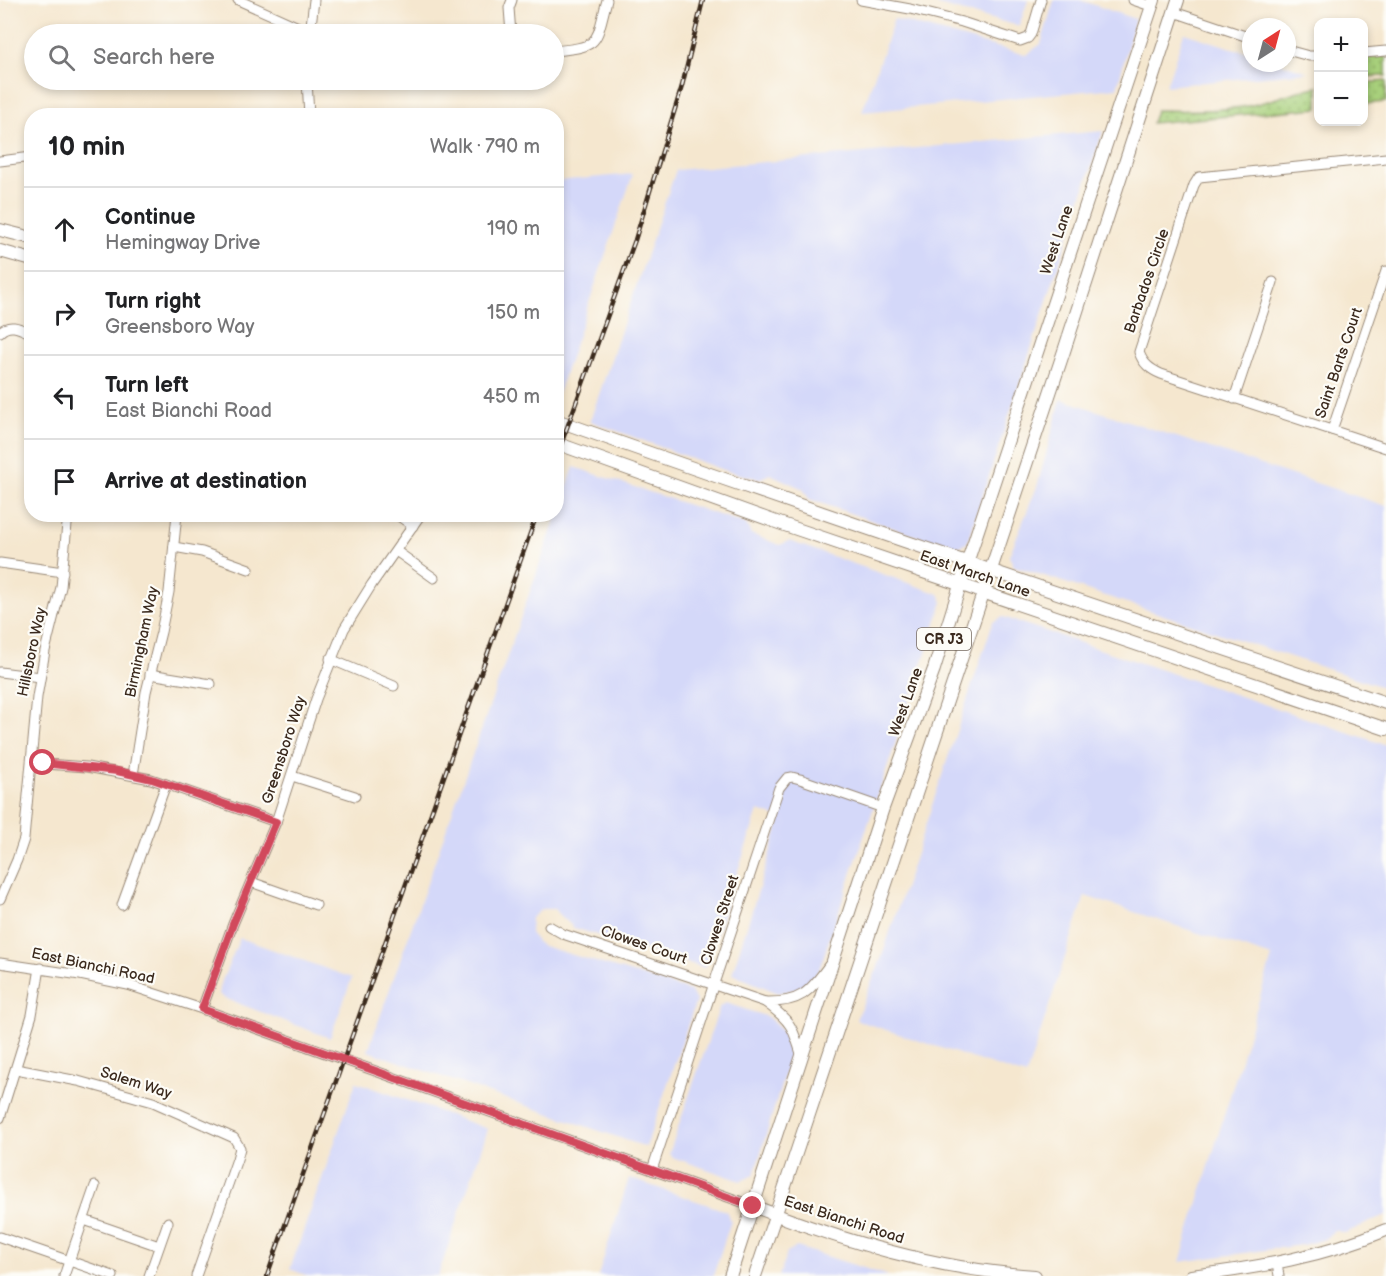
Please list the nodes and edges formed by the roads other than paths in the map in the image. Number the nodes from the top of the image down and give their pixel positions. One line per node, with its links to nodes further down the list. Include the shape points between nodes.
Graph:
1 (238, 0): 10 (street)
2 (314, 0): 11 (street)
3 (512, 0): 12 (street)
4 (607, 0): 14 (street, via 595,41 587,47)
5 (861, 0): 6 (street, via 962,22 1020,41 1031,34)
6 (1041, 0)
7 (1133, 0): 8 (street)
8 (1152, 3): 45 (main road, West Lane / CR J3)
9 (1176, 6): 13 (street); 47 (main road, CR J3)
10 (290, 24)
11 (312, 24)
12 (510, 24)
13 (1242, 34)
14 (564, 50)
15 (1386, 51): 17 (street)
16 (1296, 52): 18 (street)
17 (1368, 53)
18 (1314, 56)
19 (308, 90): 20 (street)
20 (309, 108)
21 (24, 158): 23 (street)
22 (1386, 158): 32 (street, Barbados Circle, via 1199,177 1139,352 1149,368)
23 (0, 160)
24 (0, 230): 25 (main road)
25 (24, 236)
26 (0, 251): 27 (main road)
27 (24, 258)
28 (1386, 271): 34 (street, Saint Barts Court)
29 (1273, 282): 32 (street)
30 (2, 330): 31 (street)
31 (24, 330)
32 (1234, 399): 34 (street, Barbados Circle)
33 (564, 423): 45 (main road, East March Lane)
34 (1332, 430): 36 (street, Barbados Circle)
35 (564, 446): 50 (main road, East March Lane)
36 (1386, 448)
37 (67, 522): 48 (street, Hillsboro Way)
38 (176, 522): 42 (street, Birmingham Way)
39 (407, 522): 41 (street)
40 (416, 522): 41 (street, Greensboro Way)
41 (413, 526): 43 (street, Greensboro Way)
42 (174, 547): 46 (street); 54 (street, Birmingham Way, via 163,622)
43 (396, 551): 49 (street); 52 (street, Greensboro Way, via 358,604)
44 (0, 563): 48 (street)
45 (967, 563): 47 (main road, East March Lane); 50 (main road, West Lane / CR J3)
46 (249, 568)
47 (991, 571): 51 (main road, CR J3); 58 (main road, East March Lane)
48 (63, 572): 55 (street, Hillsboro Way)
49 (434, 578)
50 (960, 585): 51 (main road, East March Lane); 65 (main road, West Lane / CR J3)
51 (983, 593): 59 (main road, East March Lane); 84 (main road, CR J3)
52 (330, 659): 57 (street); 62 (street, Greensboro Way)
53 (0, 672): 55 (street)
54 (150, 674): 56 (street); 61 (street, Birmingham Way)
55 (40, 677): 60 (street, Hillsboro Way)
56 (211, 684)
57 (394, 686)
58 (1386, 704)
59 (1386, 729)
60 (32, 763): 61 (street); 68 (street, Hillsboro Way, via 24,839)
61 (134, 775): 63 (street)
62 (291, 776): 64 (street); 66 (street, Greensboro Way)
63 (166, 784): 66 (street); 69 (street)
64 (355, 796)
65 (883, 808): 72 (main road, West Lane / CR J3); 75 (street, Clowes Street, via 800,778 783,782)
66 (276, 822): 67 (street, Greensboro Way)
67 (251, 882): 70 (street); 77 (street, Greensboro Way)
68 (0, 896)
69 (122, 905)
70 (316, 905)
71 (549, 926): 75 (street, Clowes Court)
72 (837, 954): 76 (street, Clowes Court, via 812,988 798,999); 78 (main road, West Lane / CR J3)
73 (0, 963): 74 (street, East Bianchi Road)
74 (40, 968): 77 (street, East Bianchi Road, via 128,985); 79 (street, via 32,1015)
75 (714, 985): 76 (street, Clowes Court); 81 (street, Clowes Street)
76 (765, 1002): 78 (street, Clowes Court, via 784,1016 793,1029)
77 (202, 1009): 81 (street, East Bianchi Road)
78 (802, 1057): 83 (main road, West Lane / CR J3)
79 (16, 1069): 80 (street); 95 (street, Salem Way, via 153,1102 234,1138 240,1151)
80 (0, 1118)
81 (652, 1170): 83 (street, East Bianchi Road)
82 (95, 1186): 85 (street)
83 (753, 1206): 84 (main road, East Bianchi Road); 96 (main road, West Lane / CR J3)
84 (775, 1214): 97 (main road, CR J3); 98 (main road, East Bianchi Road, via 891,1253 976,1270)
85 (84, 1220): 89 (street); 90 (street)
86 (168, 1222): 89 (street)
87 (1386, 1230): 91 (main road)
88 (0, 1237): 90 (street)
89 (159, 1246): 94 (street)
90 (70, 1261): 92 (street); 93 (street)
91 (1278, 1270): 99 (main road)
92 (64, 1276)
93 (113, 1276)
94 (149, 1276)
95 (196, 1276)
96 (730, 1276)
97 (755, 1276)
98 (1035, 1276)
99 (1191, 1276)

